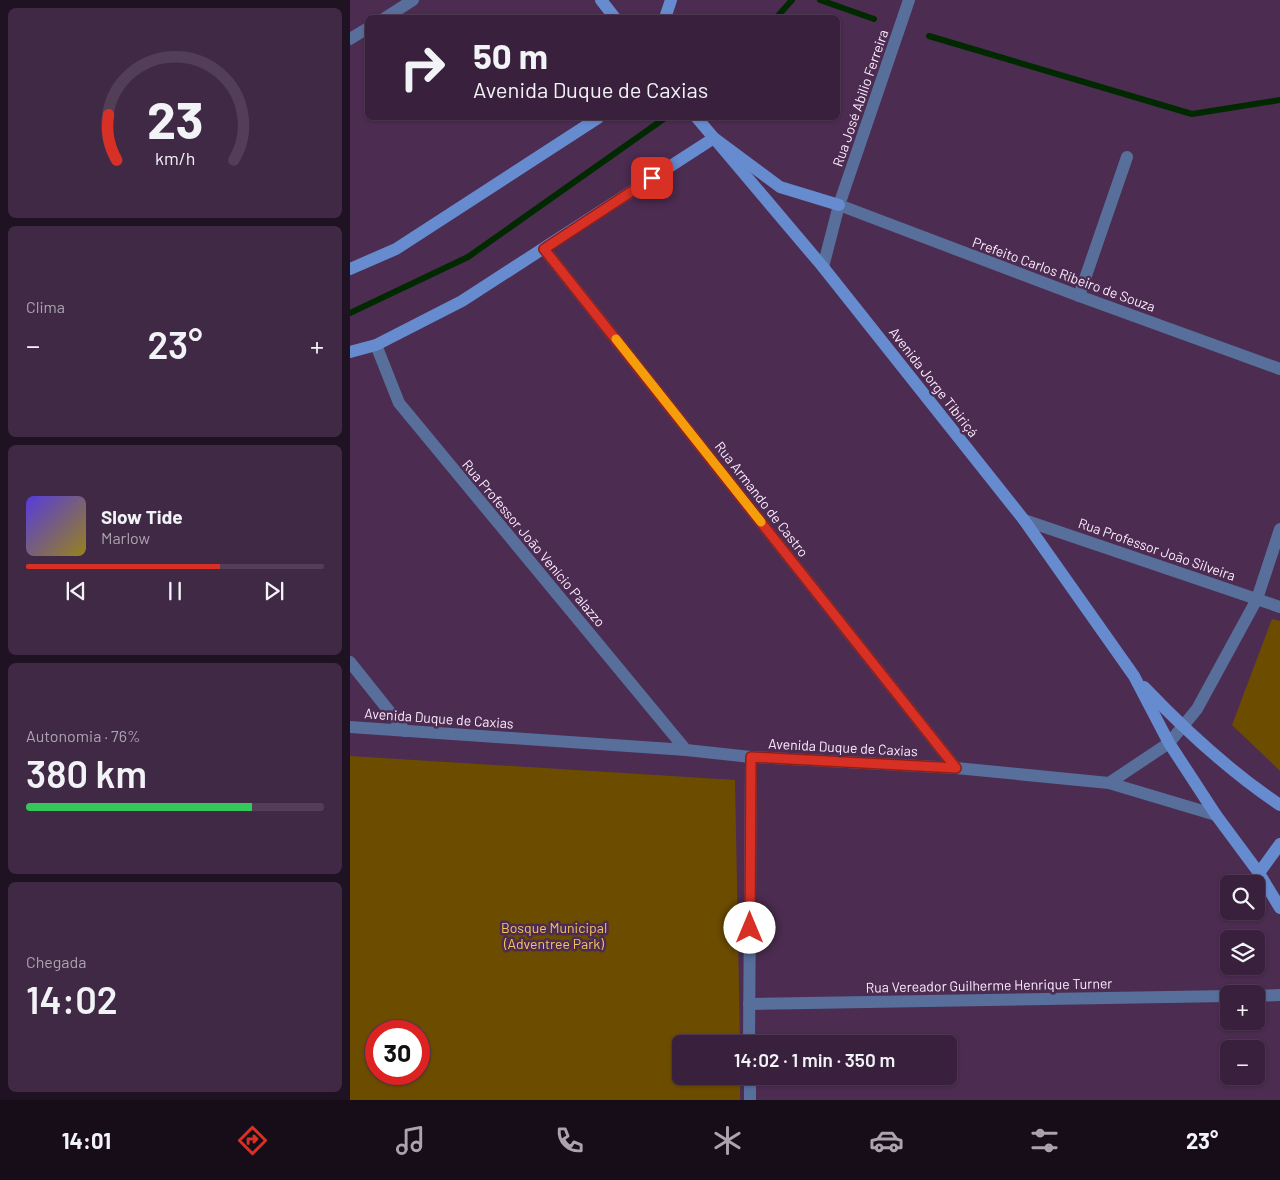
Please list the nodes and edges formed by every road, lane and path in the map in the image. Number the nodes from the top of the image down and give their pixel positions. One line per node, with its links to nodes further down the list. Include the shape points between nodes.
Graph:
1 (413, 0): 5 (street)
2 (601, 0): 6 (street)
3 (672, 0): 7 (street)
4 (909, 0): 14 (street, Rua José Abilio Ferreira)
5 (390, 15)
6 (613, 15)
7 (667, 15)
8 (365, 30): 9 (street)
9 (350, 39)
10 (595, 120): 17 (street, via 396,249)
11 (698, 120): 12 (street, Avenida Jorge Tibiriçá)
12 (714, 138): 14 (street, via 780,187); 15 (street); 16 (street, Avenida Jorge Tibiriçá)
13 (1127, 157): 18 (street)
14 (839, 205): 16 (street, Rua José Abilio Ferreira); 18 (street, Prefeito Carlos Ribeiro de Souza)
15 (544, 249): 19 (street, via 462,301); 34 (street, Rua Armando de Castro)
16 (823, 267): 22 (street, Avenida Jorge Tibiriçá)
17 (350, 269)
18 (1079, 296): 21 (street, Prefeito Carlos Ribeiro de Souza)
19 (376, 345): 20 (street); 32 (street, Rua Professor João Venício Palazzo, via 398,403)
20 (350, 352)
21 (1280, 369)
22 (1024, 520): 24 (street, Rua Professor João Silveira); 27 (street, Avenida Jorge Tibiriçá)
23 (1280, 529): 24 (street)
24 (1257, 599): 25 (street, Rua Professor João Silveira); 29 (street, via 1197,709)
25 (1280, 608)
26 (350, 662): 30 (street)
27 (1134, 676): 29 (street); 31 (street)
28 (350, 727): 30 (street, Avenida Duque de Caxias)
29 (1183, 728): 31 (street); 36 (street, via 1242,779)
30 (405, 731): 32 (street, Avenida Duque de Caxias)
31 (1169, 744): 35 (street); 37 (street)
32 (686, 750): 33 (street, Avenida Duque de Caxias)
33 (751, 757): 34 (street, Avenida Duque de Caxias); 44 (street)
34 (956, 768): 35 (street, Avenida Duque de Caxias)
35 (1109, 783): 37 (street, Avenida Duque de Caxias)
36 (1280, 805)
37 (1216, 815): 39 (street)
38 (1280, 844): 39 (street)
39 (1259, 873): 40 (street)
40 (1280, 908)
41 (1280, 995): 43 (street)
42 (1220, 996): 44 (street, Rua Vereador Guilherme Henrique Turner)
43 (1265, 996)
44 (749, 1004): 45 (street)
45 (750, 1035)
46 (750, 1085): 47 (street)
47 (750, 1100)

